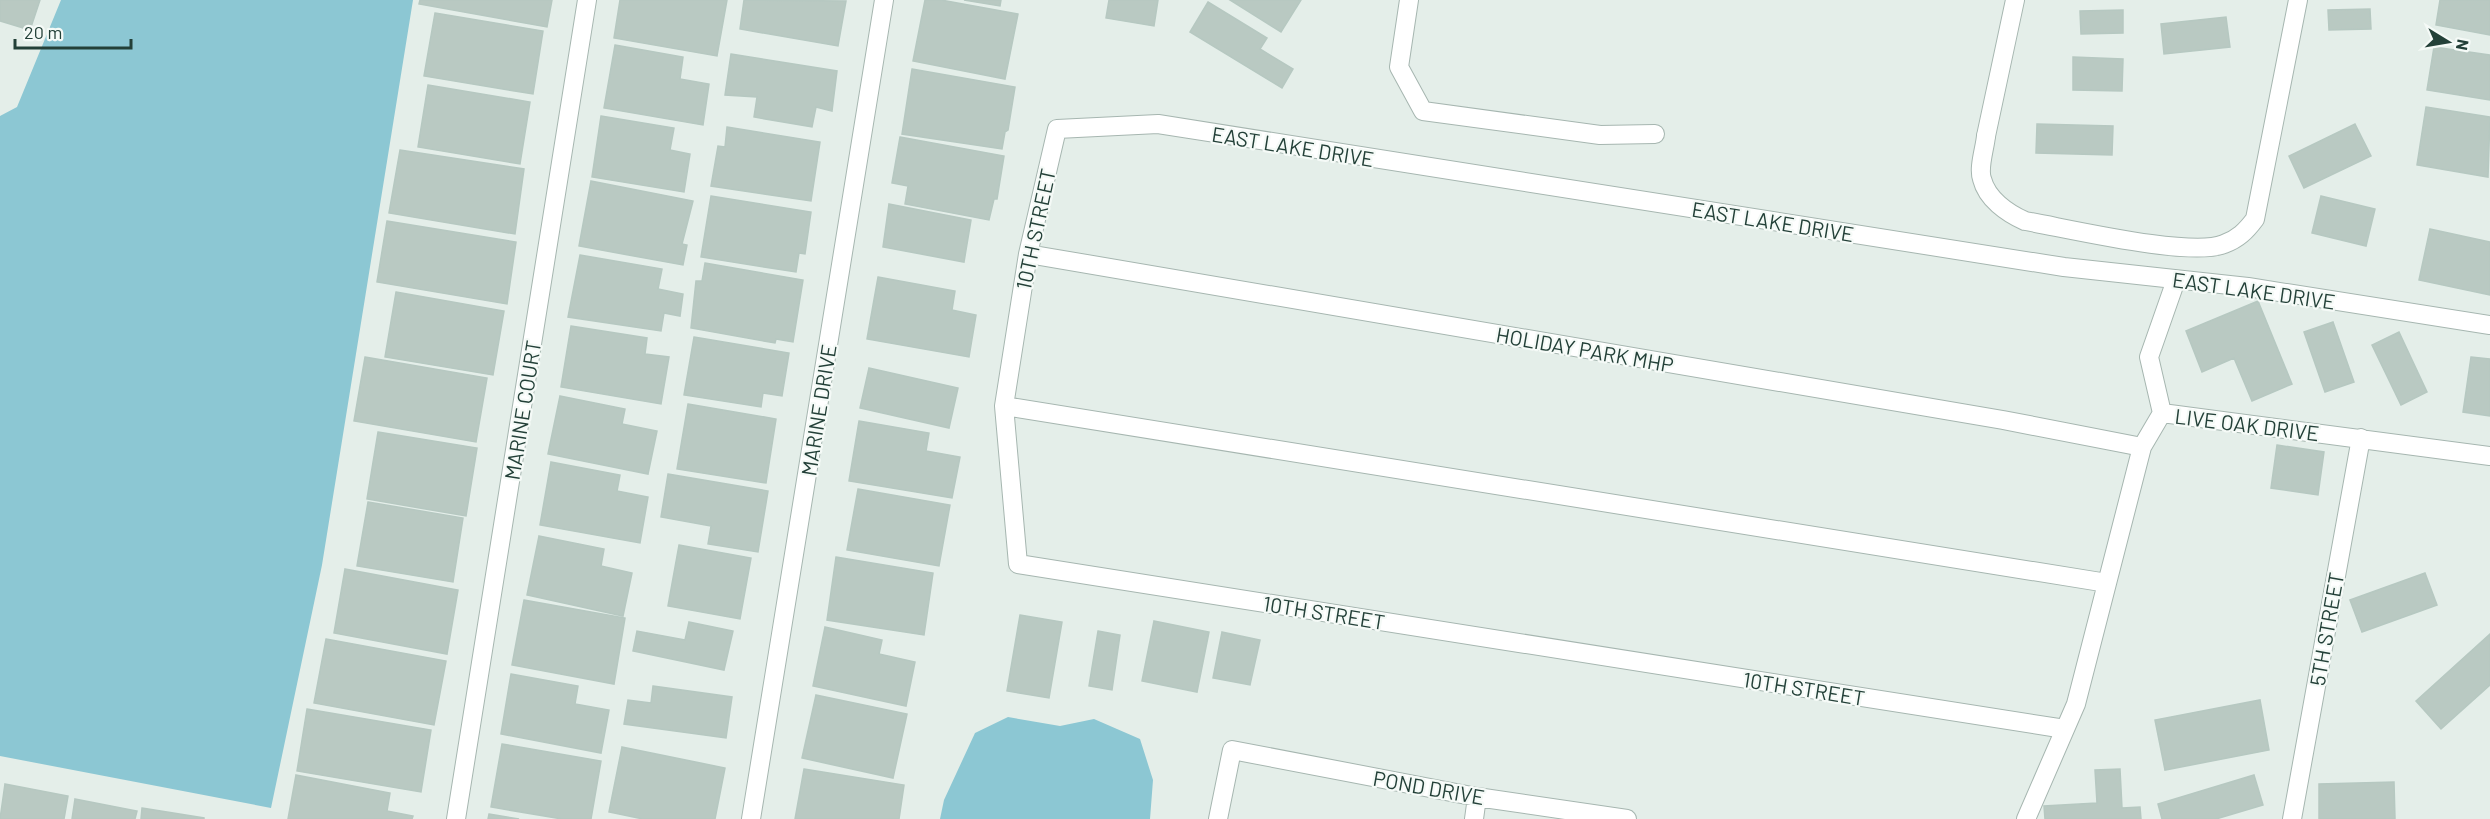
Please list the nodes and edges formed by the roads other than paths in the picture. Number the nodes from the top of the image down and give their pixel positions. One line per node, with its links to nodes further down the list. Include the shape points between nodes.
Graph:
1 (587, 0): 19 (street, MARINE COURT)
2 (884, 0): 20 (street, MARINE DRIVE)
3 (1409, 0): 7 (street, via 1399,67 1423,111 1600,135)
4 (2015, 0): 5 (street, via 1986,136 1981,178 1991,195 2007,213 2025,221 2194,250 2223,245 2245,233 2255,219)
5 (2298, 0)
6 (1057, 129): 8 (street, 10TH STREET); 9 (street, EAST LAKE DRIVE, via 1158,124 2041,263)
7 (1655, 134)
8 (1028, 254): 11 (street, 10TH STREET); 14 (street, HOLIDAY PARK MHP)
9 (2176, 280): 10 (street, EAST LAKE DRIVE, via 2248,287); 12 (street, via 2150,357)
10 (2490, 325)
11 (1004, 406): 16 (street); 17 (street, 10TH STREET, via 1018,564)
12 (2162, 413): 13 (street, LIVE OAK DRIVE); 14 (street, LIVE OAK DRIVE)
13 (2361, 438): 15 (street, LIVE OAK DRIVE); 25 (street, 5TH STREET)
14 (2142, 447): 16 (street, LIVE OAK DRIVE)
15 (2490, 456)
16 (2107, 583): 17 (street, LIVE OAK DRIVE, via 2076,704)
17 (2065, 729): 24 (street, LIVE OAK DRIVE)
18 (1478, 797): 21 (street, POND DRIVE, via 1232,750); 22 (street); 23 (street, POND DRIVE)
19 (456, 819)
20 (751, 819)
21 (1218, 819)
22 (1474, 819)
23 (1627, 819)
24 (2026, 819)
25 (2292, 819)

